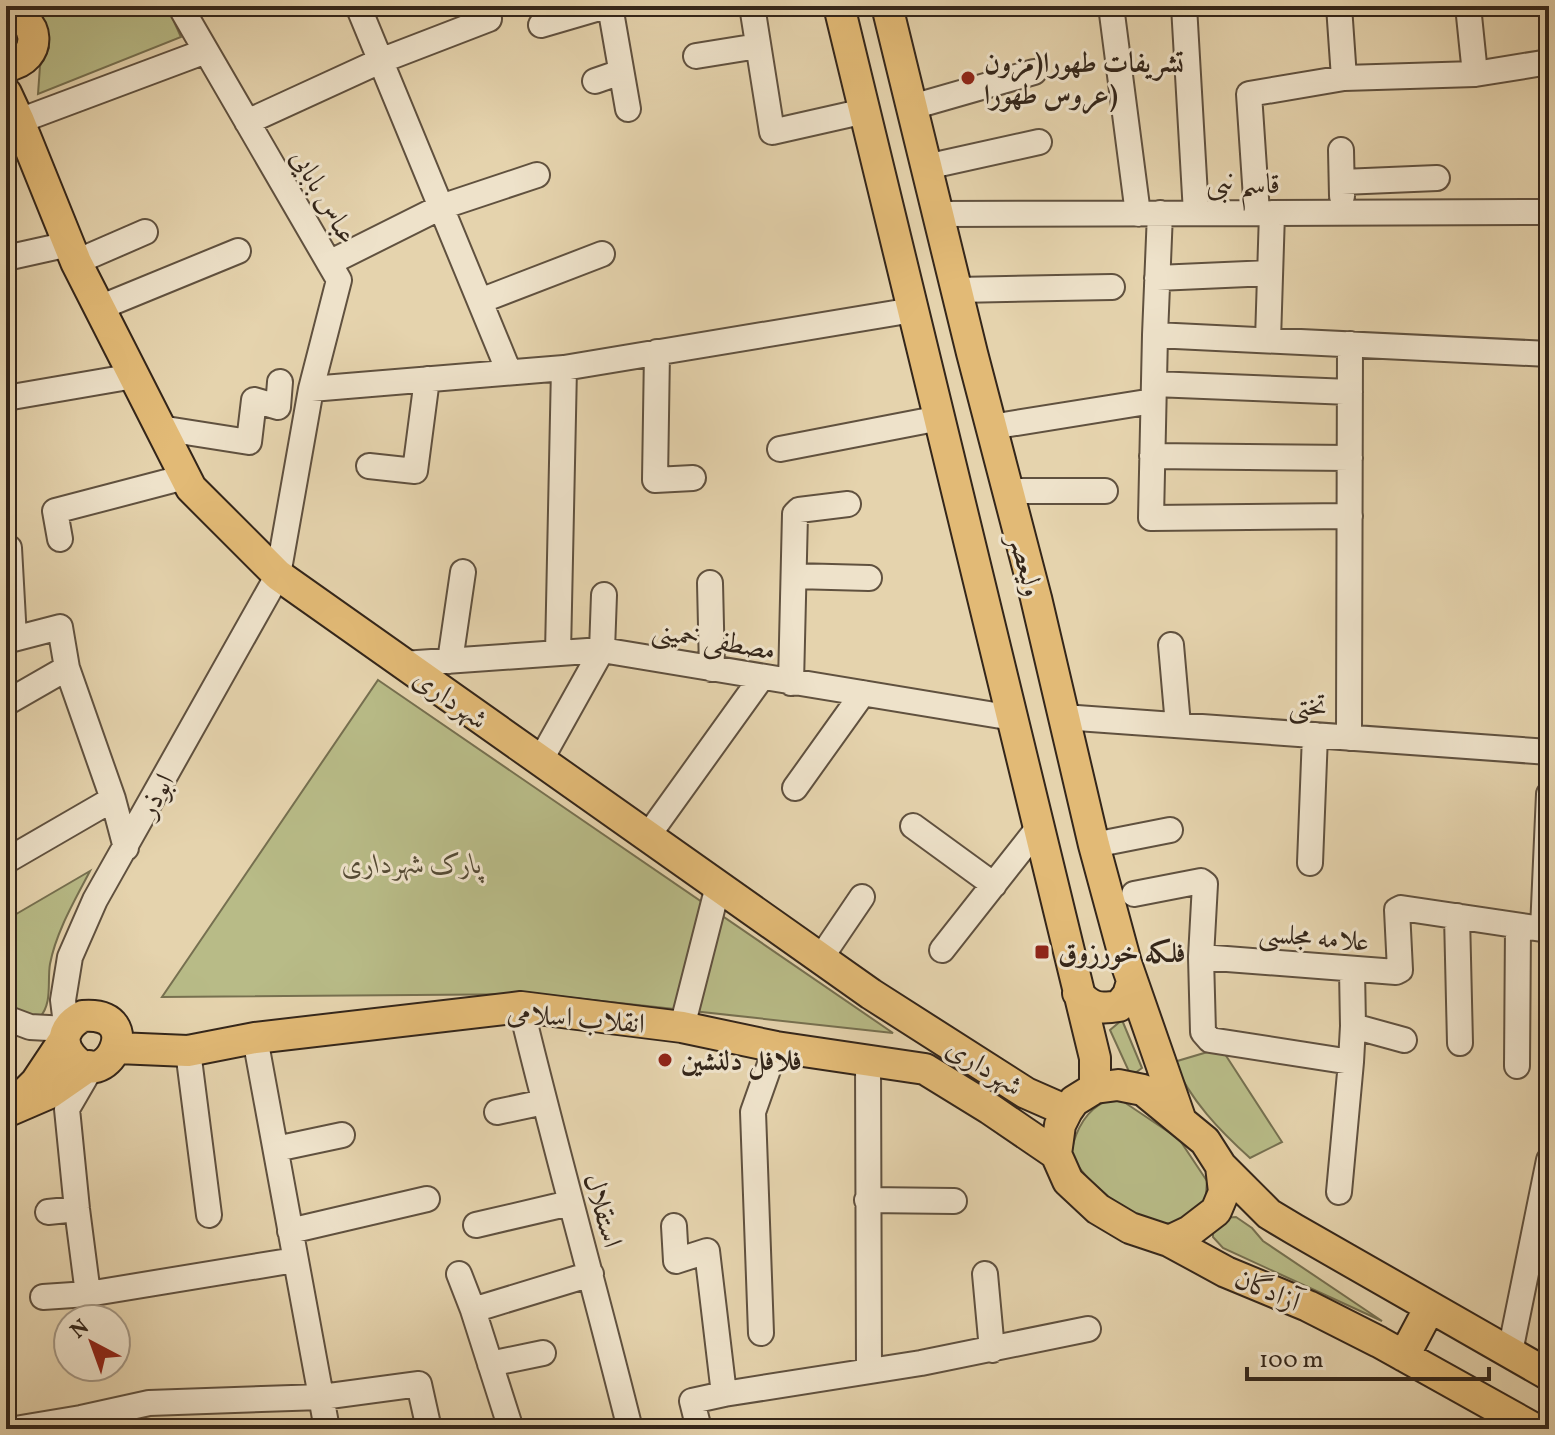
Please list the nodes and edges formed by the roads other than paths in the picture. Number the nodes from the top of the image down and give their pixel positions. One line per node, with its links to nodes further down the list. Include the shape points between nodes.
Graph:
1 (180, 6): 15 (street, عباس بابایی)
2 (358, 6): 17 (street)
3 (608, 6): 13 (street); 20 (street)
4 (752, 6): 14 (street)
5 (839, 6): 28 (main road, ولیعصر)
6 (890, 6): 26 (main road, ولیعصر)
7 (1111, 6): 43 (street)
8 (1184, 6): 39 (street)
9 (1339, 6): 23 (street)
10 (1468, 6): 22 (street)
11 (16, 12): 19 (main road, via 32,31 33,43 29,55)
12 (489, 19): 17 (street)
13 (541, 25)
14 (758, 46): 16 (street); 28 (street, via 772,132)
15 (206, 51): 29 (street); 30 (street, عباس بابایی)
16 (696, 56)
17 (380, 61): 30 (street); 37 (street)
18 (1549, 62): 22 (street)
19 (13, 65): 29 (main road)
20 (621, 72): 24 (street); 27 (street)
21 (1034, 72): 26 (street)
22 (1475, 74): 23 (street)
23 (1344, 78): 40 (street, via 1249,94)
24 (595, 81)
25 (6, 93): 29 (main road, شهرداری)
26 (912, 107): 33 (main road, ولیعصر)
27 (628, 109)
28 (865, 111): 56 (main road, ولیعصر)
29 (19, 121): 46 (main road, شهرداری)
30 (247, 122): 49 (street, عباس بابایی)
31 (1039, 142): 33 (street)
32 (1341, 150): 36 (street)
33 (926, 167): 42 (main road, ولیعصر)
34 (537, 175): 37 (street)
35 (1437, 178): 36 (street)
36 (1342, 182): 41 (street)
37 (441, 207): 49 (street); 54 (street)
38 (1549, 212): 41 (street, قاسم نبی)
39 (1196, 213): 40 (street, قاسم نبی); 43 (street, قاسم نبی)
40 (1264, 213): 41 (street, قاسم نبی); 50 (street)
41 (1343, 213)
42 (938, 214): 43 (street, قاسم نبی); 53 (main road, ولیعصر)
43 (1149, 214): 51 (street)
44 (145, 232): 46 (street)
45 (238, 251): 55 (street)
46 (72, 253): 48 (street); 55 (main road, شهرداری)
47 (602, 254): 54 (street)
48 (6, 258)
49 (329, 263): 67 (street, عباس بابایی, via 339,280)
50 (1270, 273): 51 (street); 58 (street)
51 (1157, 278): 57 (street)
52 (1112, 287): 53 (street)
53 (957, 290): 72 (main road, ولیعصر)
54 (480, 301): 63 (street)
55 (99, 308): 64 (main road, شهرداری)
56 (913, 310): 60 (street); 71 (main road, ولیعصر)
57 (1155, 335): 58 (street); 69 (street)
58 (1268, 340): 59 (street)
59 (1350, 344): 61 (street); 68 (street)
60 (657, 352): 62 (street); 79 (street, via 655,480)
61 (1549, 354)
62 (564, 368): 63 (street); 95 (street)
63 (509, 372): 65 (street)
64 (134, 376): 70 (street); 73 (main road, شهرداری)
65 (427, 379): 67 (street); 77 (street, via 415,471)
66 (280, 382): 73 (street, via 278,407 254,400 249,442)
67 (311, 389): 87 (street, عباس بابایی)
68 (1350, 392): 69 (street); 76 (street)
69 (1154, 393): 72 (street); 75 (street)
70 (6, 398)
71 (940, 418): 74 (street); 105 (main road, ولیعصر)
72 (991, 427): 80 (main road, ولیعصر)
73 (160, 428): 78 (main road, شهرداری)
74 (780, 449)
75 (1152, 456): 76 (street); 83 (street, via 1151,518)
76 (1350, 458): 83 (street)
77 (369, 466)
78 (185, 477): 84 (street, via 55,511); 87 (main road, شهرداری)
79 (693, 478)
80 (1008, 491): 81 (street); 104 (main road, ولیعصر)
81 (1105, 491)
82 (848, 504): 88 (street, via 797,511)
83 (1350, 516): 108 (street)
84 (60, 539)
85 (9, 548): 92 (street)
86 (463, 572): 96 (street)
87 (278, 575): 97 (main road, شهرداری); 119 (street, ابوذر)
88 (794, 576): 89 (street); 101 (street)
89 (869, 578)
90 (710, 583): 99 (street)
91 (604, 595): 94 (street)
92 (10, 640): 98 (street, via 60,627)
93 (1171, 645): 106 (street)
94 (602, 650): 95 (street, مصطفی خمینی); 99 (street, مصطفی خمینی); 110 (street)
95 (558, 653): 96 (street, مصطفی خمینی)
96 (450, 661): 97 (street, مصطفی خمینی)
97 (403, 664): 110 (main road, شهرداری)
98 (67, 668): 103 (street); 113 (street)
99 (712, 669): 100 (street, مصطفی خمینی)
100 (762, 677): 101 (street, مصطفی خمینی); 117 (street)
101 (791, 683): 102 (street, مصطفی خمینی)
102 (863, 693): 105 (street, مصطفی خمینی); 111 (street)
103 (6, 703)
104 (1063, 717): 106 (street, تختی); 118 (main road, ولیعصر)
105 (1013, 718): 115 (main road, ولیعصر)
106 (1178, 725): 107 (street, تختی)
107 (1315, 735): 108 (street, تختی); 121 (street)
108 (1349, 738): 109 (street, تختی)
109 (1549, 752)
110 (540, 761): 117 (main road, شهرداری)
111 (795, 788)
112 (1549, 794): 128 (street)
113 (113, 799): 119 (street); 120 (street)
114 (913, 826): 122 (street)
115 (1039, 827): 122 (street); 134 (main road, ولیعصر)
116 (1170, 830): 118 (street)
117 (647, 837): 123 (main road, شهرداری)
118 (1094, 845): 133 (main road, ولیعصر)
119 (126, 848): 139 (street, ابوذر, via 70,957 63,1000)
120 (6, 861)
121 (1310, 863)
122 (994, 885): 129 (street)
123 (718, 886): 131 (main road, شهرداری); 138 (street)
124 (1134, 894): 130 (street, via 1205,884)
125 (862, 897): 131 (street)
126 (1457, 916): 127 (street, علامه مجلسی); 132 (street, علامه مجلسی, via 1399,908 1398,972); 142 (street)
127 (1518, 926): 128 (street, علامه مجلسی); 149 (street)
128 (1546, 929)
129 (942, 950)
130 (1201, 957): 132 (street, علامه مجلسی); 147 (street, via 1203,1032 1210,1040)
131 (820, 959): 153 (main road, شهرداری, via 1026,1093)
132 (1352, 970): 137 (street)
133 (1132, 982): 134 (main road, via 1119,1006 1088,1004); 155 (main road, ولیعصر)
134 (1078, 993): 150 (main road, ولیعصر, via 1095,1058)
135 (521, 1007): 138 (main road, انقلاب اسلامی); 140 (main road, انقلاب اسلامی); 151 (street, استقلال)
136 (6, 1018): 139 (street, via 30,1027)
137 (1353, 1026): 141 (street); 147 (street)
138 (682, 1027): 143 (main road, انقلاب اسلامی)
139 (65, 1030): 144 (main road, via 83,1016 99,1016 112,1025); 148 (main road, via 65,1047 72,1057); 152 (main road, via 36,1082)
140 (255, 1038): 145 (main road, انقلاب اسلامی); 157 (street)
141 (1404, 1040)
142 (1460, 1043)
143 (776, 1047): 146 (main road, انقلاب اسلامی); 182 (street, via 753,1112)
144 (117, 1048): 145 (main road, انقلاب اسلامی); 148 (main road, via 108,1061)
145 (188, 1051): 168 (street)
146 (868, 1060): 158 (main road, انقلاب اسلامی, via 925,1069); 163 (street)
147 (1351, 1062): 161 (street)
148 (91, 1066): 152 (main road, via 50,1093); 166 (street, via 67,1109)
149 (1517, 1066)
150 (1095, 1088): 153 (main road); 155 (main road, via 1143,1090)
151 (544, 1102): 154 (street); 165 (street, استقلال)
152 (8, 1111)
153 (1067, 1111): 158 (main road)
154 (497, 1112)
155 (1181, 1121): 160 (main road, via 1205,1141)
156 (342, 1135): 157 (street)
157 (276, 1149): 171 (street)
158 (1056, 1154): 172 (main road, via 1068,1181 1098,1209 1130,1228)
159 (1549, 1160): 184 (street)
160 (1221, 1166): 172 (main road, via 1224,1192 1216,1211); 179 (main road, via 1269,1214)
161 (1339, 1192)
162 (427, 1199): 171 (street)
163 (867, 1200): 164 (street); 188 (street)
164 (954, 1201)
165 (570, 1203): 169 (street); 175 (street, استقلال)
166 (77, 1209): 167 (street); 177 (street)
167 (48, 1212)
168 (209, 1215)
169 (476, 1225)
170 (674, 1226): 190 (street, via 676,1261 707,1251)
171 (290, 1231): 173 (street)
172 (1169, 1241): 186 (main road, آزادگان)
173 (295, 1260): 177 (street); 191 (street)
174 (459, 1274): 180 (street)
175 (591, 1274): 180 (street); 196 (street, استقلال)
176 (985, 1274): 183 (street)
177 (88, 1294): 178 (street)
178 (43, 1297)
179 (1430, 1307): 184 (main road); 186 (main road)
180 (473, 1310): 187 (street)
181 (1088, 1329): 183 (street)
182 (761, 1333)
183 (992, 1350): 188 (street)
184 (1510, 1352): 189 (main road)
185 (543, 1353): 187 (street)
186 (1404, 1356): 198 (main road, آزادگان)
187 (490, 1364): 195 (street)
188 (869, 1371): 190 (street)
189 (1549, 1375)
190 (724, 1394): 197 (street, via 692,1401)
191 (322, 1397): 192 (street, via 149,1403); 193 (street); 194 (street, via 419,1384)
192 (15, 1429)
193 (327, 1429)
194 (429, 1429)
195 (511, 1429)
196 (630, 1429)
197 (699, 1429)
198 (1535, 1429)

